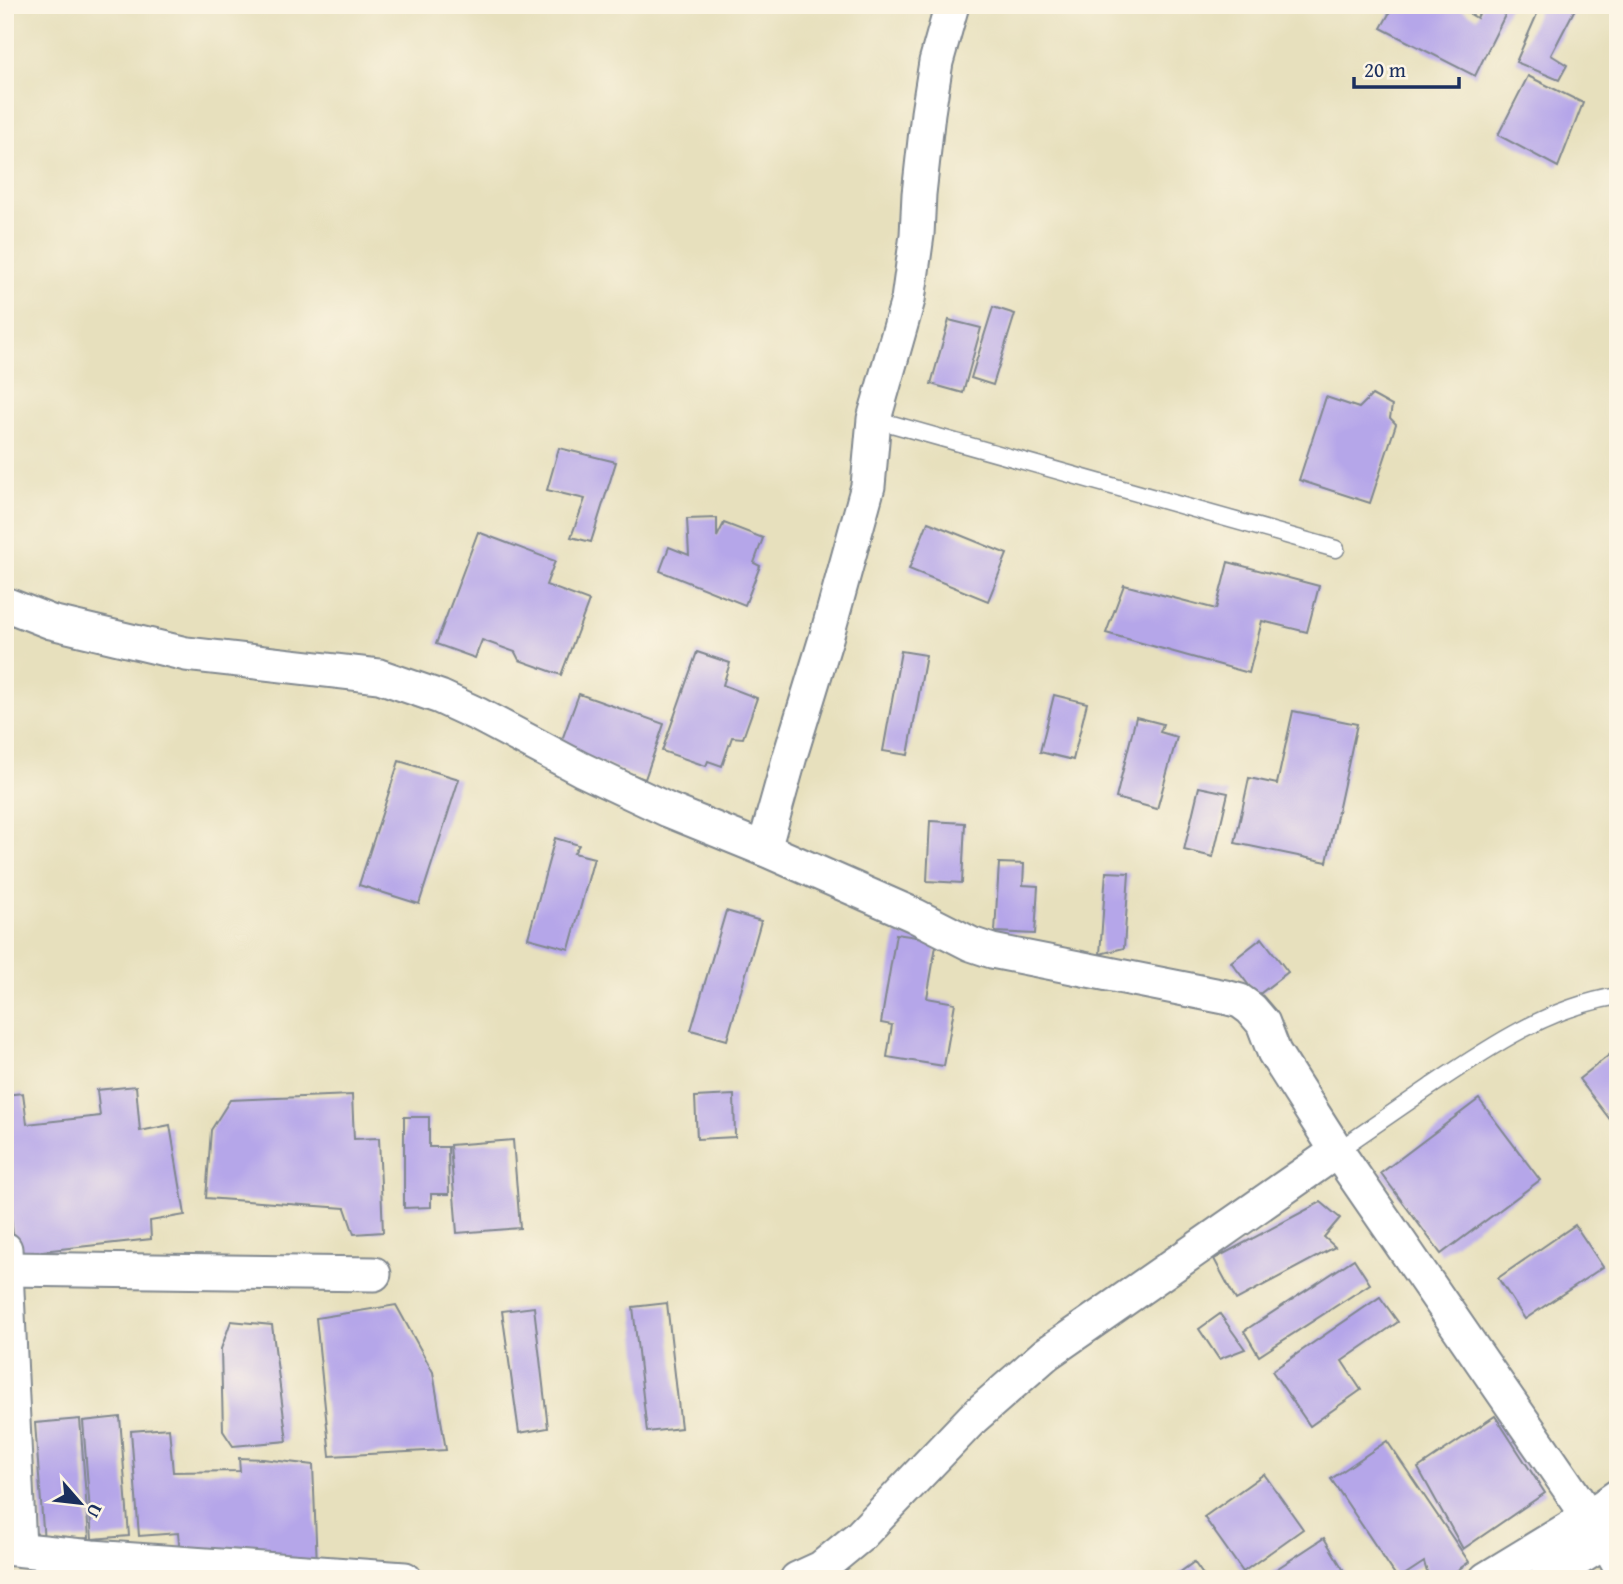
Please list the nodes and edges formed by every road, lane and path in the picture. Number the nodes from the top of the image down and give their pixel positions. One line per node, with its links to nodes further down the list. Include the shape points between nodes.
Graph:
1 (952, 5): 2 (street, via 928,113 908,300)
2 (874, 419): 3 (lane); 5 (street, via 868,486)
3 (1336, 549)
4 (5, 604): 5 (street, via 51,622 186,654 379,676 440,697 581,769)
5 (764, 849): 7 (street, via 992,951 1240,1001 1263,1023 1274,1052)
6 (1618, 996): 7 (lane, via 1556,1013 1483,1051)
7 (1337, 1151): 11 (street); 14 (street, via 1046,1353 973,1418 860,1536 821,1567)
8 (6, 1258): 9 (street); 12 (street)
9 (374, 1274)
10 (1618, 1496): 11 (street)
11 (1607, 1539): 15 (street); 16 (street)
12 (12, 1548): 13 (street, via 92,1558)
13 (405, 1579)
14 (797, 1579)
15 (1486, 1579)
16 (1546, 1579)

